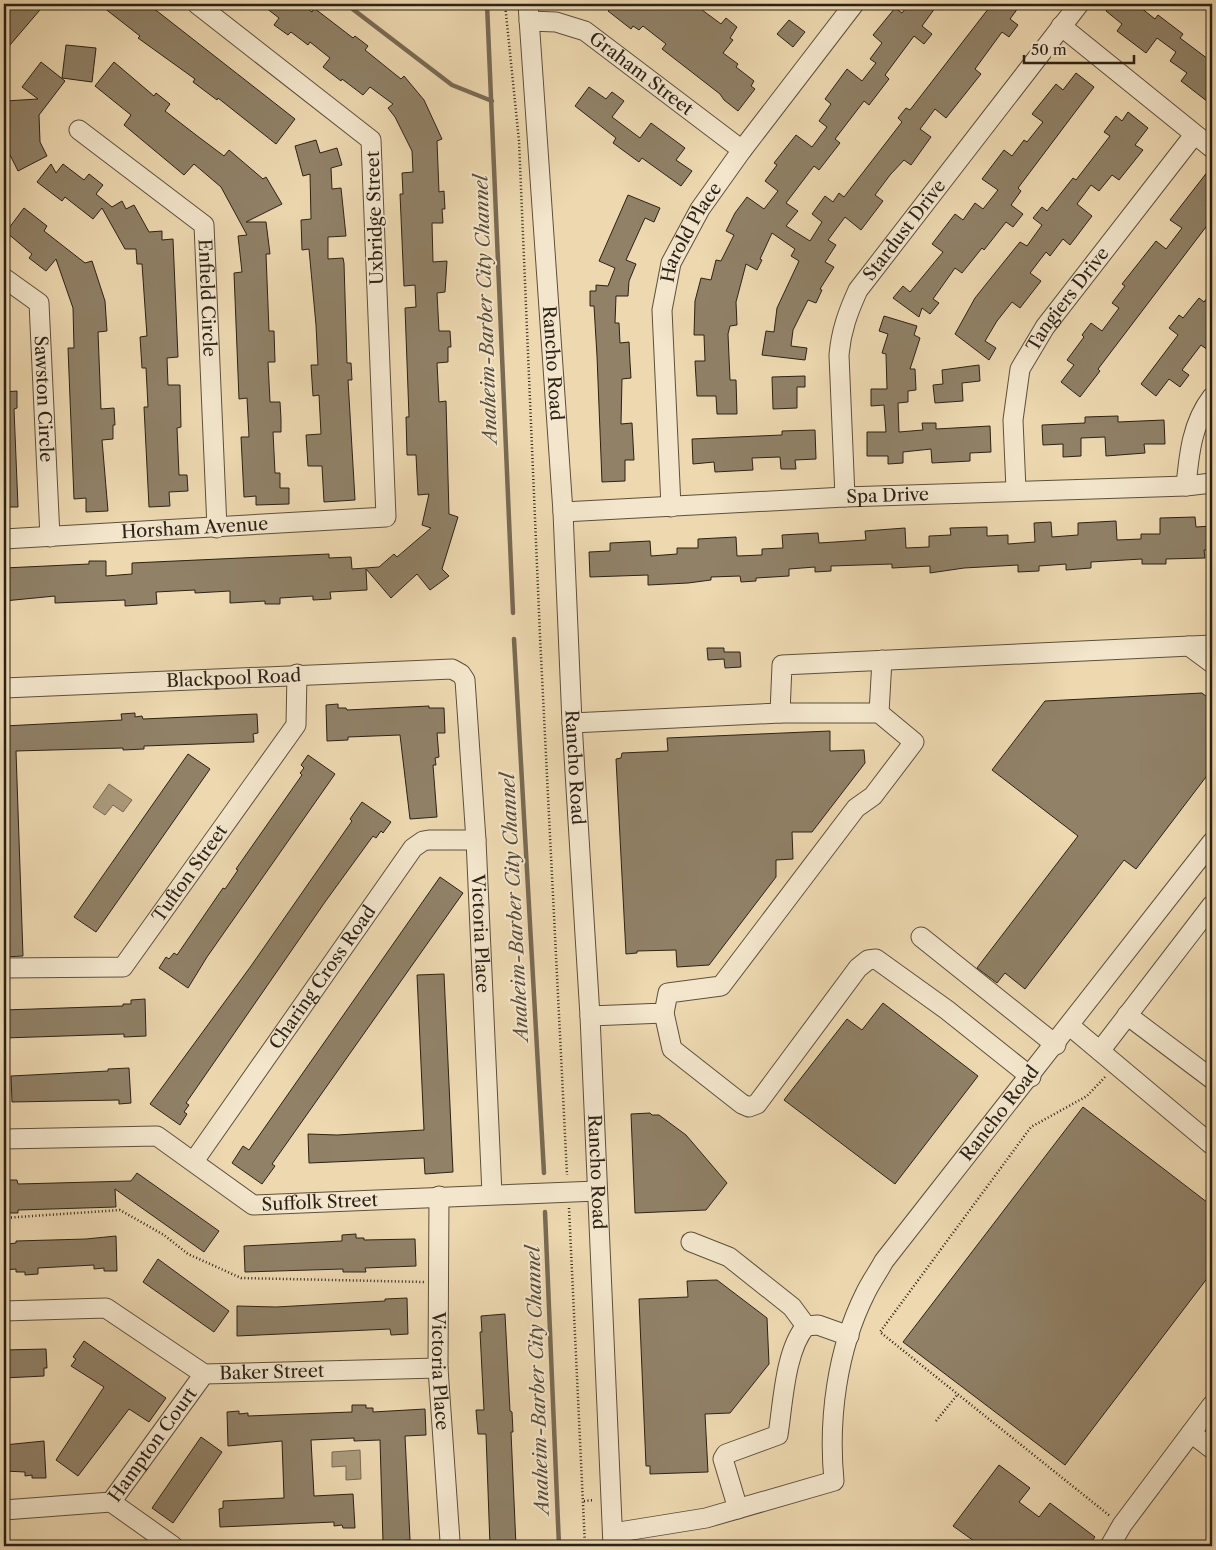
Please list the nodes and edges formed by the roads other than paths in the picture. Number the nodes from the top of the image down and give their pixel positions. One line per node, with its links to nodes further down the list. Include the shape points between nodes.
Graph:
1 (196, 4): 18 (street, Uxbridge Street, via 372,140)
2 (854, 4): 9 (street, Harold Place)
3 (1079, 4): 5 (street, Stardust Drive)
4 (528, 13): 9 (street, Graham Street, via 585,31); 17 (street, Rancho Road)
5 (1061, 26): 7 (street); 15 (street, Stardust Drive, via 858,290 841,333 839,355)
6 (79, 130): 19 (street, Enfield Circle, via 204,225)
7 (1194, 135): 8 (street); 14 (street, Tangiers Drive, via 1046,327 1020,369 1013,420)
8 (1212, 148)
9 (742, 150): 16 (street, Harold Place, via 683,238 671,263 666,285 662,327)
10 (4, 278): 20 (street, Sawston Circle, via 39,302)
11 (1212, 397): 13 (street, via 1203,409 1189,448)
12 (1212, 483): 13 (street, Spa Drive)
13 (1186, 486): 14 (street, Spa Drive)
14 (1016, 490): 15 (street, Spa Drive)
15 (845, 497): 16 (street, Spa Drive)
16 (671, 507): 17 (street, Spa Drive)
17 (563, 512): 31 (street, Rancho Road)
18 (386, 517): 19 (street, Horsham Avenue)
19 (217, 528): 20 (street, Horsham Avenue)
20 (50, 537): 21 (street, Horsham Avenue)
21 (4, 539)
22 (1212, 645): 23 (street)
23 (1188, 646): 24 (street); 25 (street)
24 (882, 660): 29 (street, via 782,665); 30 (street)
25 (1212, 663)
26 (296, 674): 27 (street, Blackpool Road, via 452,669); 28 (street, Blackpool Road); 36 (street, Tufton Street, via 296,725 123,967)
27 (461, 674): 32 (street, Victoria Place, via 465,680)
28 (4, 688)
29 (780, 713): 30 (street); 31 (street)
30 (879, 713): 37 (street, via 914,742 873,796 856,808 721,986 668,993)
31 (572, 723): 39 (street, Rancho Road)
32 (476, 840): 47 (street, Charing Cross Road, via 429,840 413,848); 49 (street, Victoria Place)
33 (1212, 842): 40 (street, Rancho Road)
34 (1212, 905): 38 (street)
35 (921, 937): 41 (street)
36 (4, 968)
37 (664, 1013): 39 (street); 43 (street, via 672,1049 749,1107 757,1104 858,968 868,960 876,959)
38 (1127, 1015): 42 (street); 44 (street)
39 (590, 1016): 48 (street, Rancho Road)
40 (1070, 1026): 41 (street, Rancho Road); 42 (street)
41 (1056, 1045): 43 (street, Rancho Road)
42 (1100, 1051): 46 (street)
43 (1031, 1077): 54 (street, Rancho Road, via 884,1261 864,1294)
44 (1212, 1079)
45 (4, 1139): 47 (street, Suffolk Street, via 157,1136)
46 (1212, 1145)
47 (194, 1161): 50 (street, Suffolk Street, via 253,1205)
48 (597, 1191): 49 (street, Suffolk Street); 63 (street, Rancho Road)
49 (492, 1194): 50 (street, Suffolk Street)
50 (439, 1196): 55 (street, Victoria Place)
51 (691, 1242): 53 (street, via 729,1257 792,1307)
52 (4, 1311): 56 (street, Baker Street, via 106,1308)
53 (806, 1326): 54 (street, via 818,1325); 61 (street, via 799,1334 787,1373 778,1435 726,1454 723,1459)
54 (849, 1336): 61 (street, Rancho Road, via 836,1388 830,1448 834,1481)
55 (438, 1368): 56 (street, Baker Street); 65 (street, Victoria Place)
56 (204, 1374): 60 (street, Hampton Court)
57 (1212, 1405): 58 (street)
58 (1191, 1433): 59 (street); 66 (street)
59 (1212, 1449)
60 (111, 1502): 62 (street, Hampton Court); 64 (street)
61 (738, 1509): 63 (street, Rancho Road)
62 (4, 1510)
63 (613, 1539)
64 (173, 1546)
65 (448, 1546)
66 (1110, 1546)

